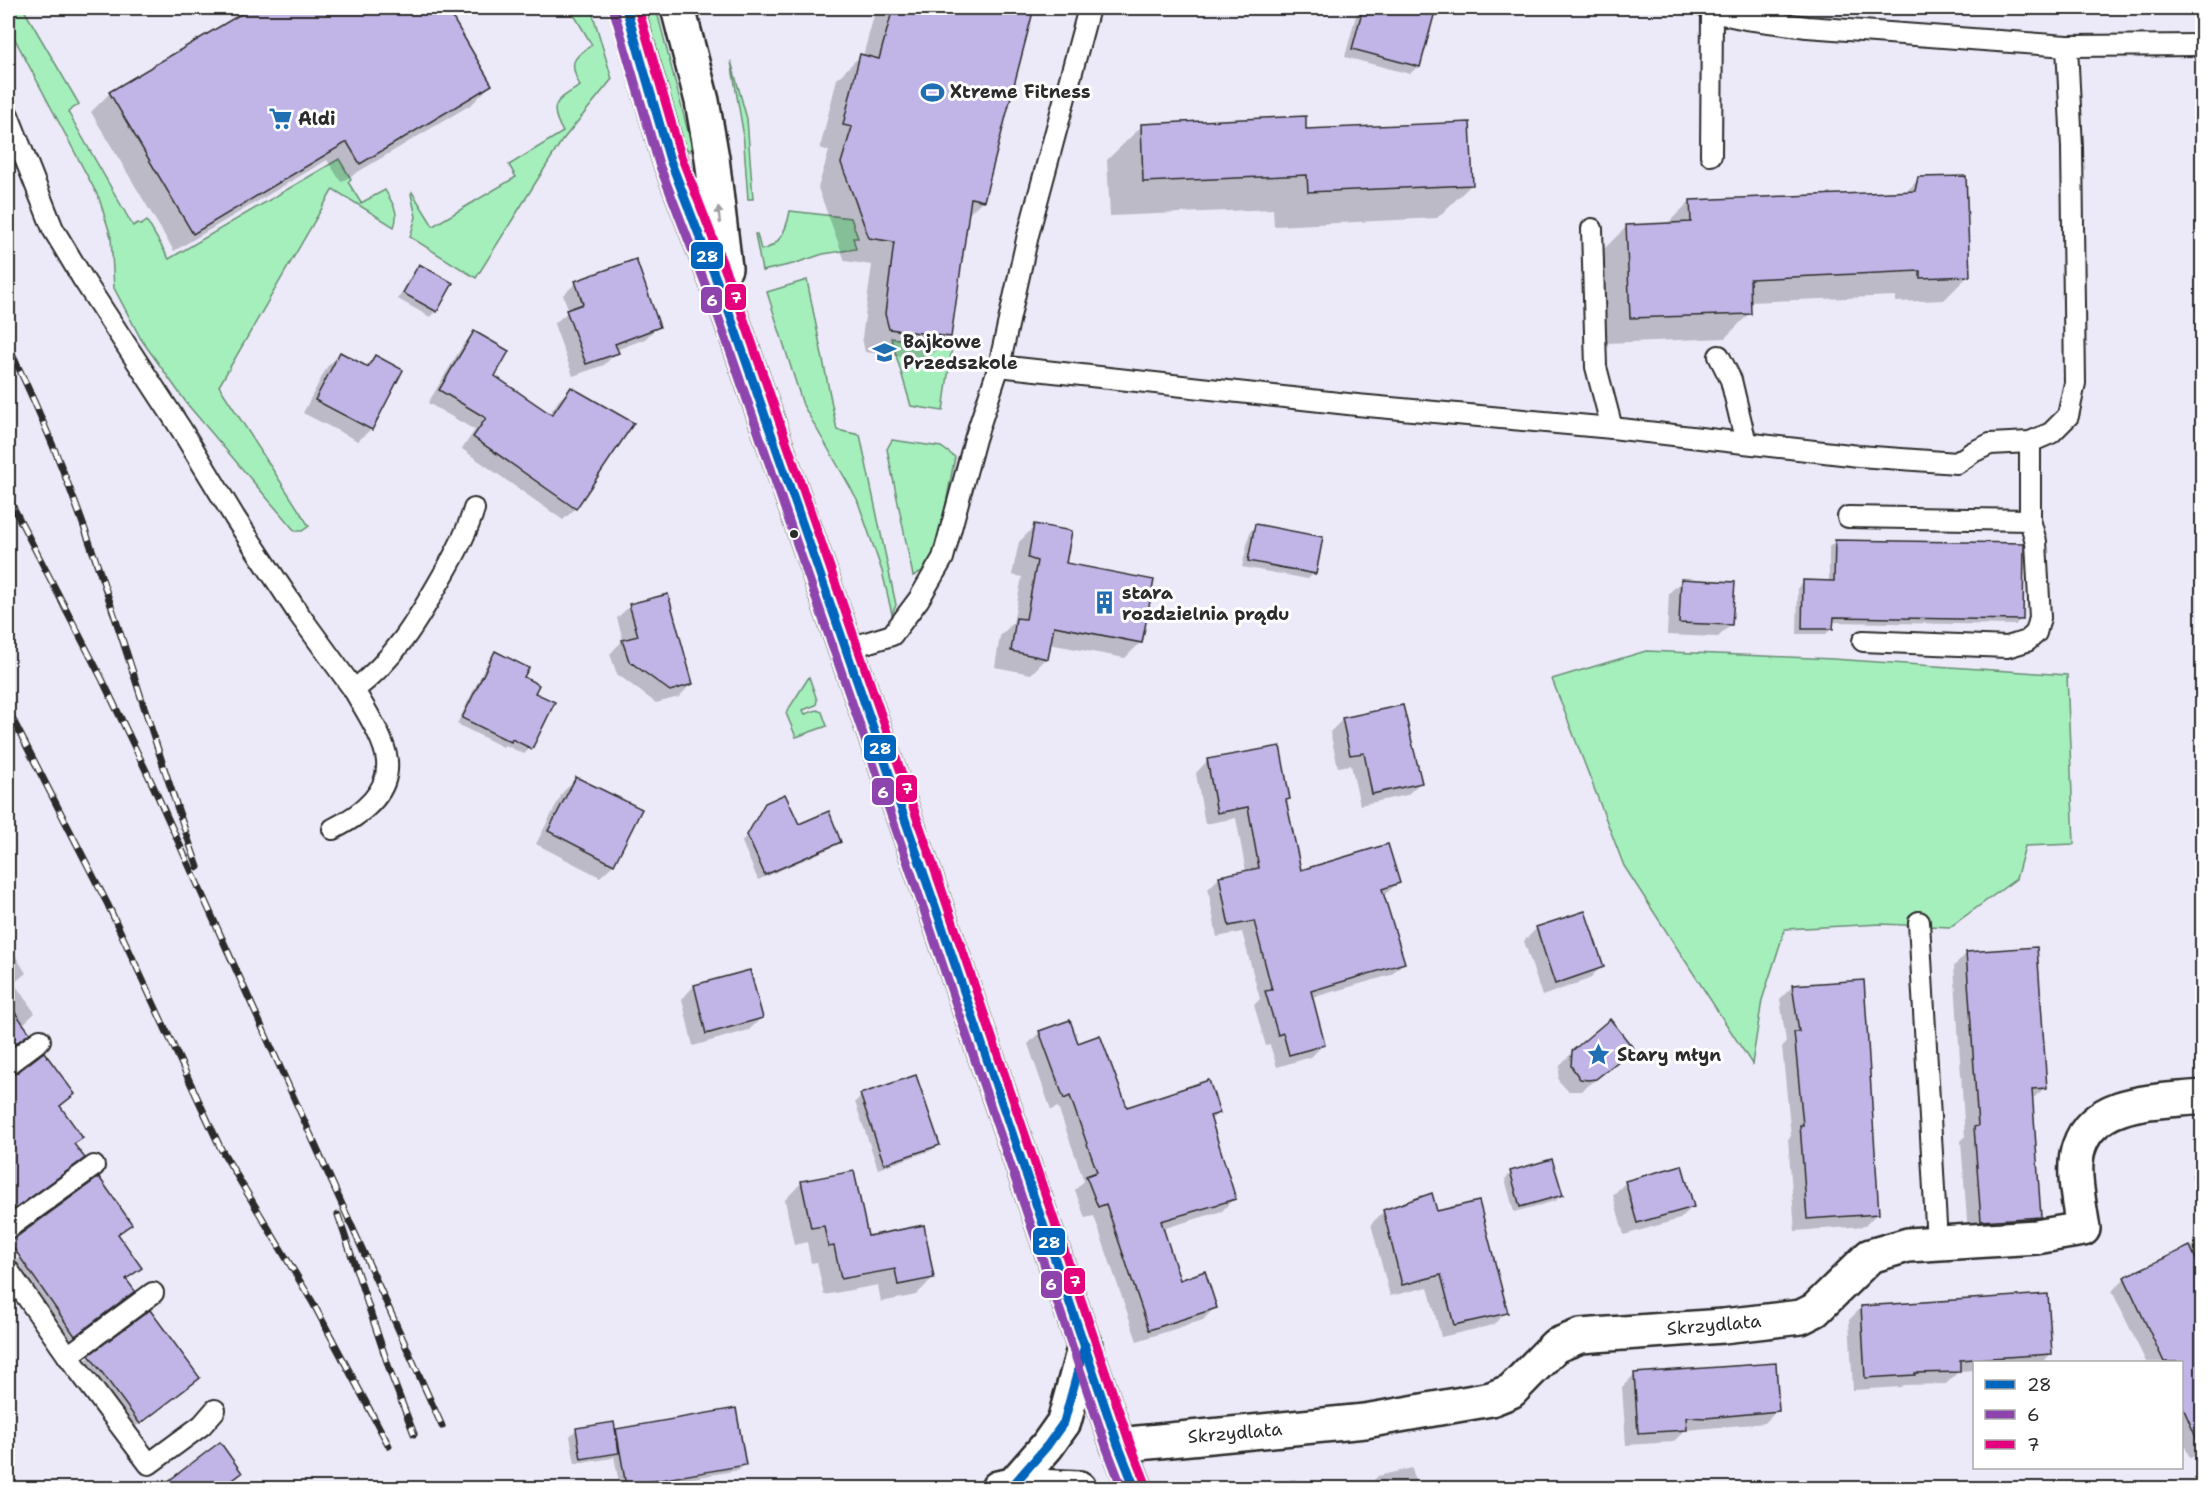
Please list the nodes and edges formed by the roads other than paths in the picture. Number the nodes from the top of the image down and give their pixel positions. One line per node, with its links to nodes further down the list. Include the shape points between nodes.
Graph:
1 (626, 8): 10 (street, via 670,160)
2 (678, 8): 10 (street, one-way to 2, via 712,158)
3 (1089, 8): 12 (lane, via 1028,236)
4 (1709, 10): 6 (lane, via 1807,27); 8 (lane)
5 (2202, 45): 6 (lane)
6 (2067, 46): 14 (lane, via 2075,383 2068,416 2051,433)
7 (8, 115): 21 (lane, via 53,229 77,269 235,518)
8 (1711, 155)
9 (1592, 230): 13 (lane, via 1596,367)
10 (730, 315): 20 (street)
11 (1719, 356): 15 (lane, via 1731,380)
12 (999, 366): 13 (lane); 20 (lane, via 943,558 892,635)
13 (1612, 428): 15 (lane)
14 (2030, 442): 15 (lane, via 1990,444 1958,463); 18 (lane)
15 (1746, 443)
16 (474, 509): 21 (lane, via 450,564 405,639)
17 (1848, 517): 18 (lane)
18 (2030, 520): 19 (lane, via 2036,542 2040,618 2036,633 2027,640 2007,646)
19 (1863, 642)
20 (846, 649): 32 (street)
21 (354, 690): 22 (lane, via 382,743 387,761 385,779 367,809)
22 (333, 829)
23 (1919, 922): 29 (lane)
24 (39, 1041): 25 (lane)
25 (8, 1064)
26 (2202, 1097): 29 (street, Skrzydlata, via 2138,1104 2108,1113 2090,1126 2078,1148 2083,1229 2036,1237)
27 (94, 1166): 28 (lane)
28 (8, 1228)
29 (1936, 1243): 35 (street, Skrzydlata, via 1908,1245 1870,1256 1815,1310 1801,1317 1580,1336 1555,1346 1511,1391 1491,1399 1365,1421)
30 (8, 1270): 33 (lane)
31 (153, 1293): 33 (lane)
32 (1085, 1345): 35 (street); 36 (street, via 1064,1422 1047,1446)
33 (68, 1356): 34 (lane, via 149,1464 202,1425)
34 (215, 1410)
35 (1118, 1445): 38 (street)
36 (1004, 1487): 37 (street)
37 (1079, 1488)
38 (1135, 1488)

